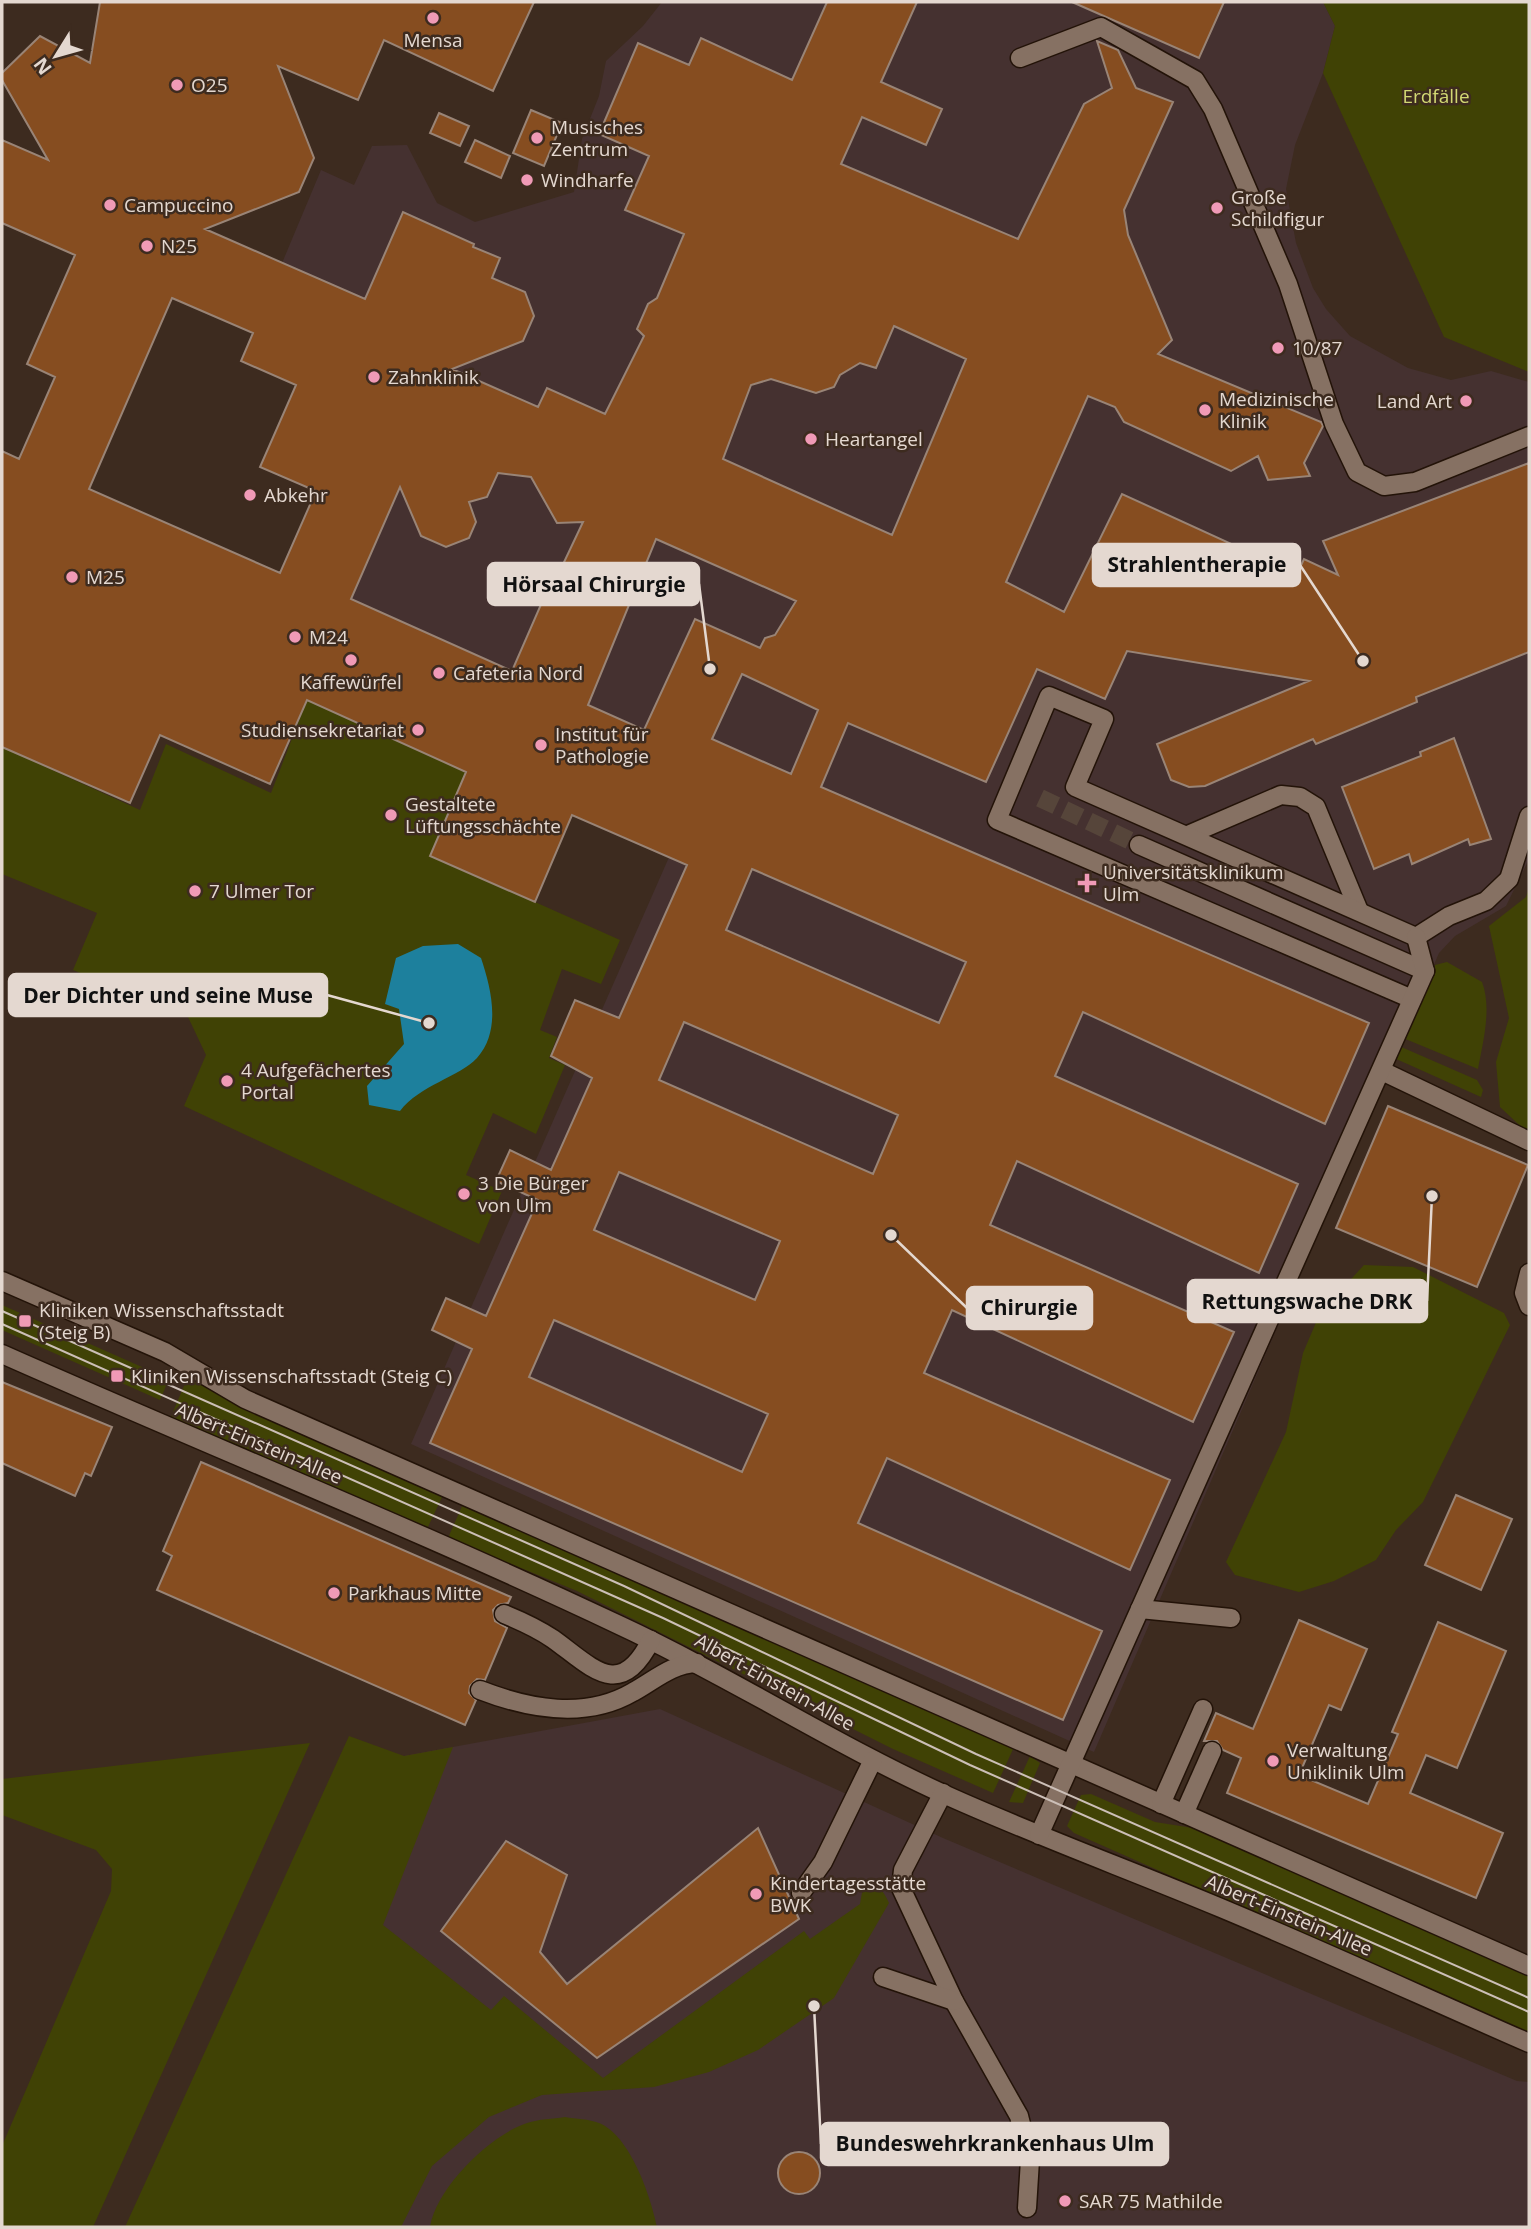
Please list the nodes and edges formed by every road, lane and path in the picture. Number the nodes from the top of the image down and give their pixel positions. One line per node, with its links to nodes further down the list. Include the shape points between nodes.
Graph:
1 (1020, 58): 2 (street, via 1101,27 1195,80 1213,109 1288,284 1334,424 1357,472 1384,486 1415,482)
2 (1529, 436)
3 (1529, 816): 7 (street, via 1509,879 1486,901 1449,916)
4 (1188, 835): 6 (street); 6 (street, via 1280,796 1300,797 1316,807); 9 (street, via 1074,787 1104,719 1049,696 997,820)
5 (1139, 845): 8 (street)
6 (1359, 911): 7 (street)
7 (1416, 937): 8 (street)
8 (1425, 971): 9 (street)
9 (1412, 999): 10 (street)
10 (1382, 1071): 11 (street); 16 (street)
11 (1529, 1141)
12 (1529, 1273): 14 (street, via 1524,1293)
13 (2, 1280): 25 (street, Albert-Einstein-Allee, via 171,1355 246,1399)
14 (1529, 1306)
15 (2, 1354): 19 (street, Albert-Einstein-Allee, via 331,1495)
16 (1140, 1609): 18 (street); 25 (street)
17 (504, 1614): 19 (street, via 608,1676 634,1666)
18 (1231, 1618)
19 (651, 1640): 20 (street, Albert-Einstein-Allee)
20 (697, 1663): 21 (street, via 676,1666 616,1701 579,1709 527,1706); 24 (street, Albert-Einstein-Allee)
21 (480, 1690)
22 (1203, 1709): 27 (street)
23 (1212, 1751): 28 (street)
24 (873, 1760): 26 (street, Albert-Einstein-Allee); 30 (street, via 823,1862)
25 (1071, 1765): 27 (street, Albert-Einstein-Allee); 29 (street)
26 (943, 1793): 29 (street, Albert-Einstein-Allee); 33 (street, via 903,1870 901,1888)
27 (1161, 1804): 28 (street, Albert-Einstein-Allee)
28 (1184, 1814): 31 (street, Albert-Einstein-Allee)
29 (1039, 1835): 34 (street, Albert-Einstein-Allee, via 1226,1910)
30 (801, 1893)
31 (1529, 1966)
32 (883, 1977): 33 (street)
33 (954, 2001): 35 (street, via 1019,2116 1030,2160)
34 (1529, 2043)
35 (1027, 2208)

